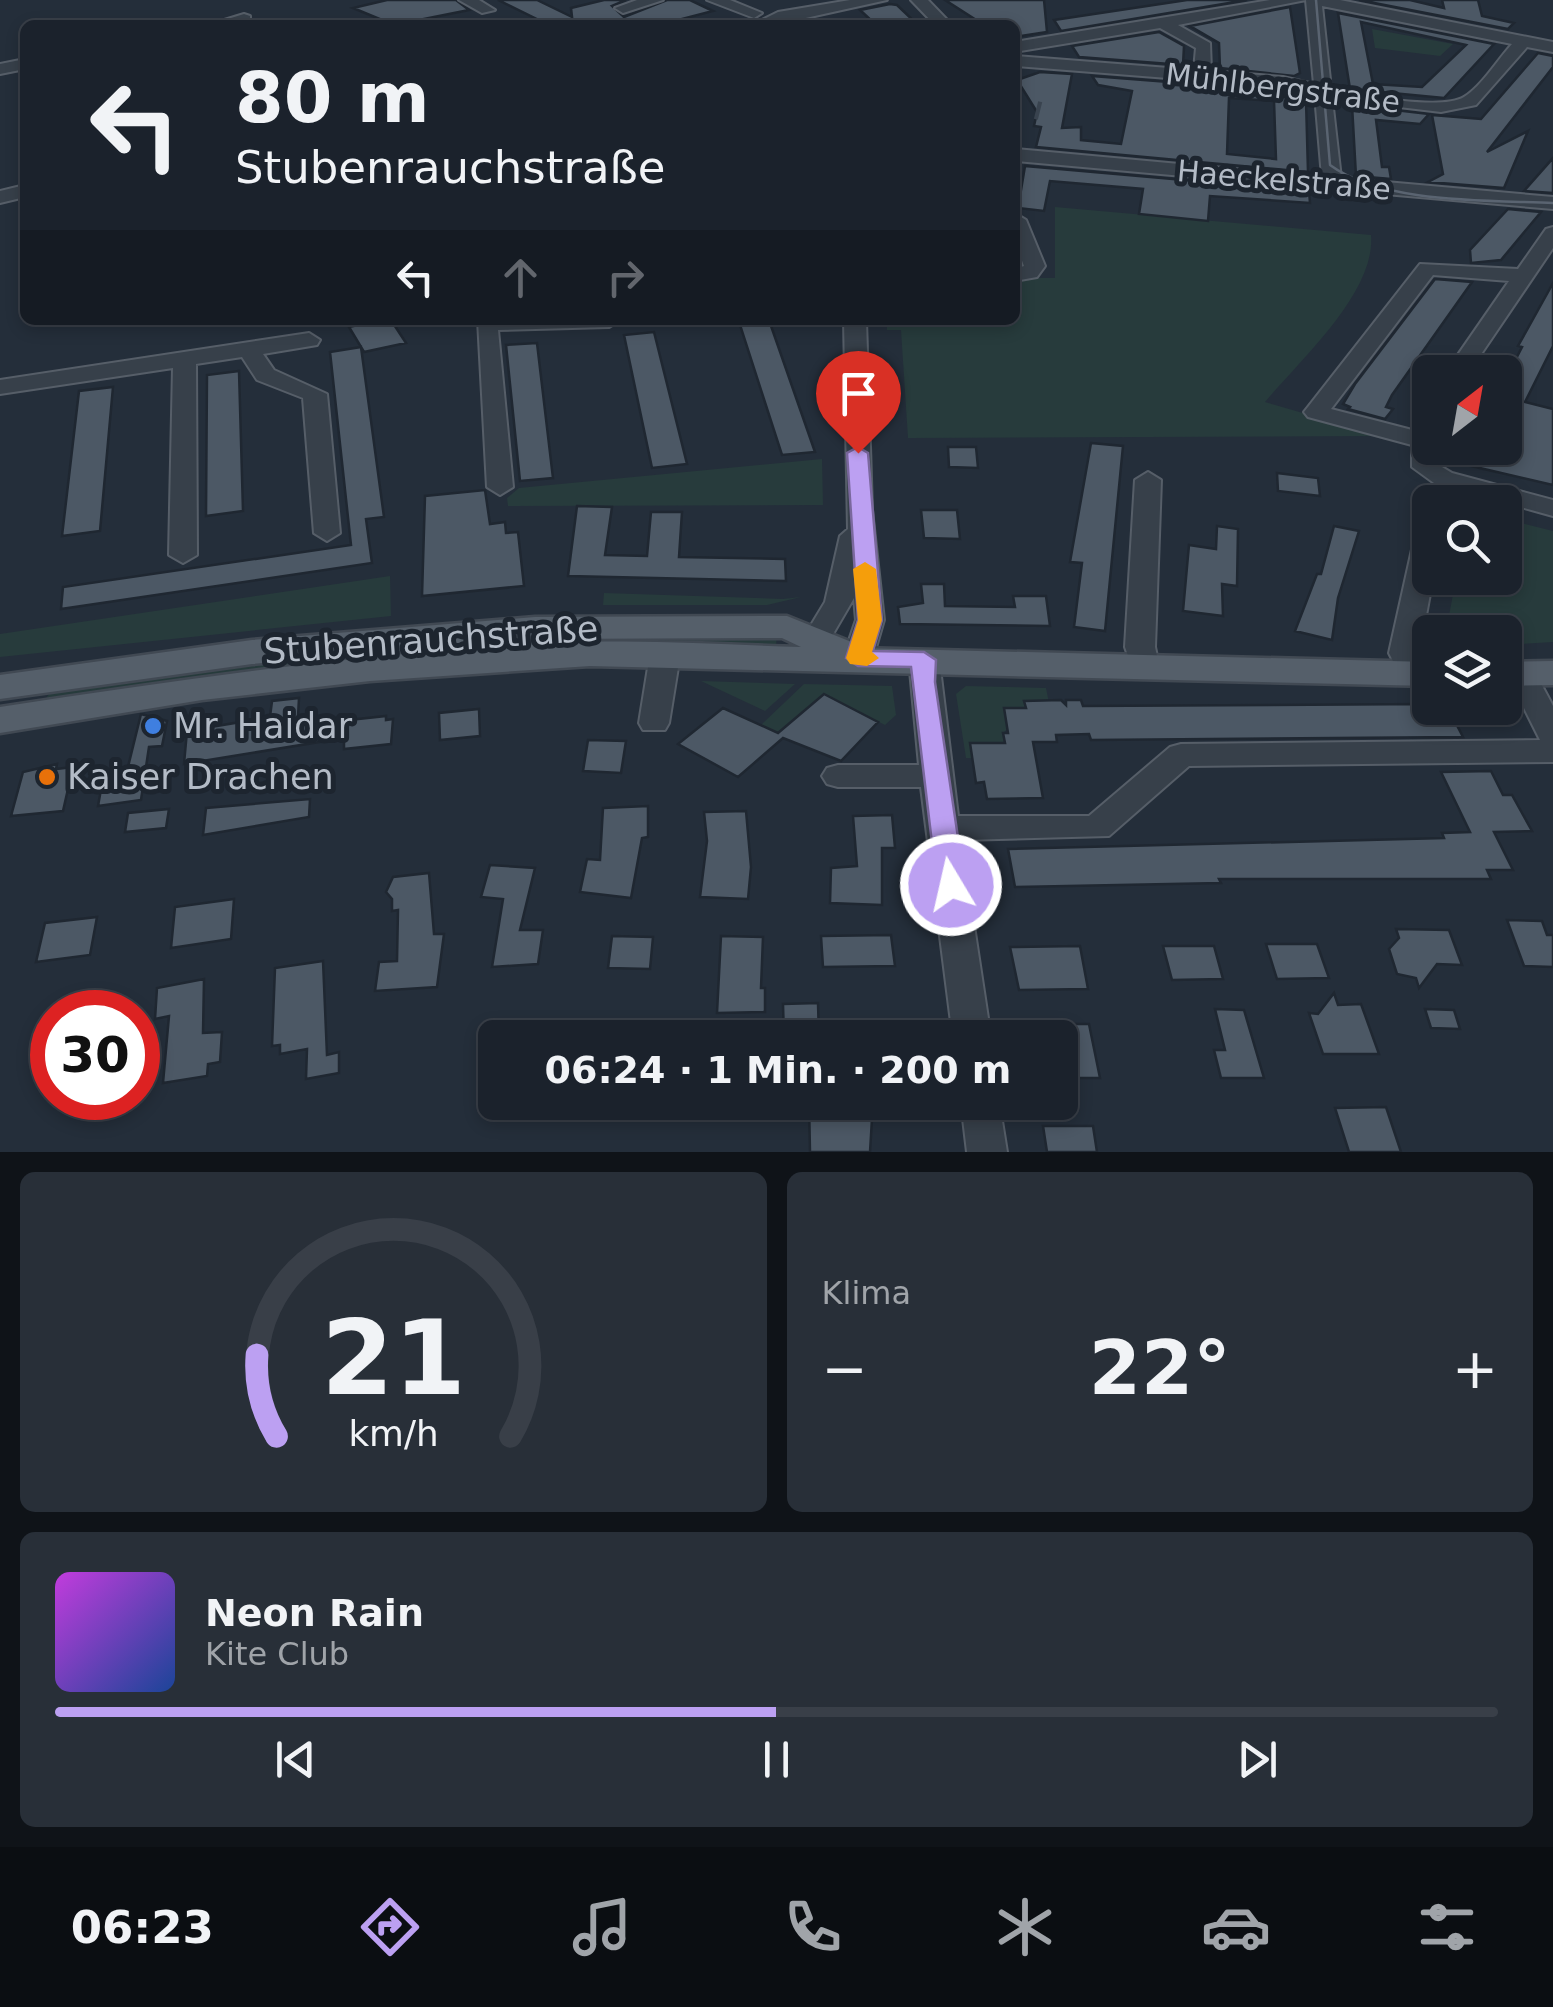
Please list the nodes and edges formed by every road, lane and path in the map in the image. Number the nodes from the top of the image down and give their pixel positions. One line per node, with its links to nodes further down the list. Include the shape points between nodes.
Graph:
1 (467, 0): 11 (street)
2 (654, 0): 10 (street)
3 (716, 0): 14 (street)
4 (814, 0): 15 (street)
5 (879, 0): 16 (street)
6 (919, 0): 17 (street)
7 (1298, 0): 9 (street)
8 (1315, 0): 19 (street); 24 (street)
9 (1265, 2): 18 (street)
10 (623, 8)
11 (487, 10)
12 (244, 19): 13 (street)
13 (239, 20)
14 (750, 20)
15 (755, 20)
16 (757, 20)
17 (939, 20)
18 (1162, 22): 20 (street); 23 (street, via 1204,46)
19 (1523, 41): 21 (street); 24 (street, Mühlbergstraße, via 1461,104 1357,100)
20 (1020, 45)
21 (1553, 48)
22 (1020, 61): 23 (street, Mühlbergstraße)
23 (1202, 76): 24 (street, Mühlbergstraße)
24 (1324, 90): 26 (street)
25 (1020, 155): 26 (street, Haeckelstraße)
26 (1332, 184): 27 (street, Haeckelstraße)
27 (1553, 203)
28 (1020, 229): 30 (street, via 1036,266)
29 (1553, 232): 31 (street)
30 (1020, 275)
31 (1520, 276): 36 (street); 39 (street, via 1428,268 1316,412)
32 (486, 325): 41 (street)
33 (855, 325): 44 (street)
34 (309, 340): 35 (street)
35 (249, 350): 37 (street); 45 (street, via 265,375 314,394)
36 (1469, 355)
37 (186, 359): 38 (street); 46 (street)
38 (0, 387)
39 (1412, 432)
40 (1148, 480): 53 (street)
41 (500, 487)
42 (1522, 503): 43 (street)
43 (1553, 508)
44 (859, 510): 48 (street, via 839,602); 50 (street, via 870,620)
45 (327, 533)
46 (183, 555)
47 (1416, 595): 52 (street, via 1404,653)
48 (816, 640): 50 (main road, Stubenrauchstraße); 56 (main road, Stubenrauchstraße, via 787,628 536,628 370,639)
49 (665, 655): 50 (main road, Stubenrauchstraße); 58 (main road, Stubenrauchstraße, via 370,669); 60 (street)
50 (858, 658): 51 (main road, Stubenrauchstraße)
51 (924, 660): 53 (main road, Stubenrauchstraße); 64 (street)
52 (1412, 663)
53 (1144, 666): 54 (main road, Stubenrauchstraße)
54 (1412, 674)
55 (1527, 674): 61 (street)
56 (62, 678): 57 (main road, Stubenrauchstraße); 58 (street, via 34,696)
57 (0, 687)
58 (42, 713): 59 (main road, Stubenrauchstraße)
59 (0, 720)
60 (654, 723)
61 (1553, 736)
62 (1553, 752): 65 (street, via 1180,754 1097,828)
63 (838, 776): 64 (street)
64 (935, 776): 65 (street)
65 (942, 828): 66 (street)
66 (969, 1020)
67 (983, 1120): 68 (street)
68 (988, 1152)

